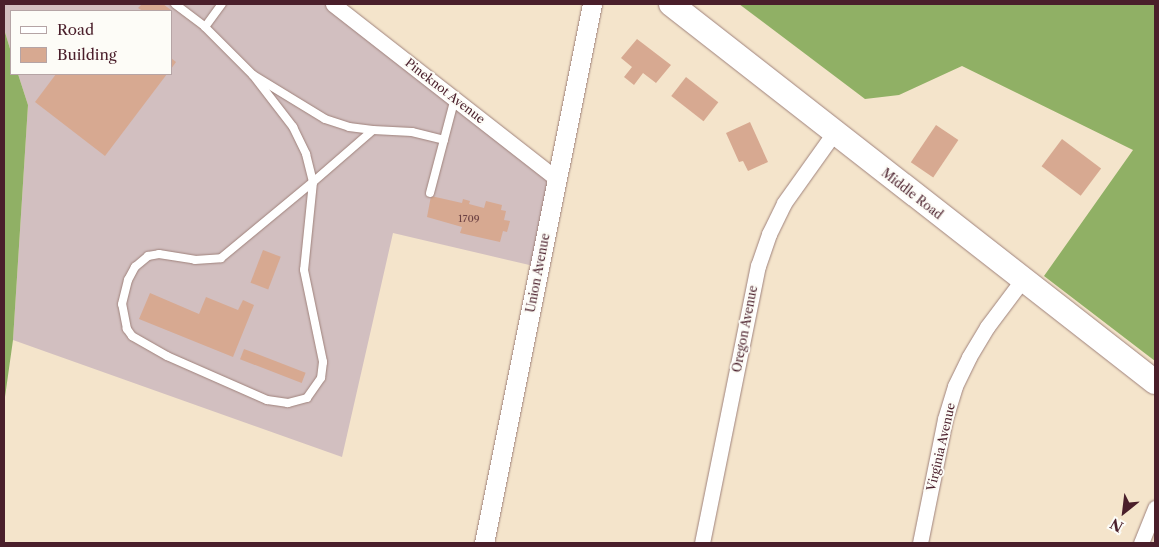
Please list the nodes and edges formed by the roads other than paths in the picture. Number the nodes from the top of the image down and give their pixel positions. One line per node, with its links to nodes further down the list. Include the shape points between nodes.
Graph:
1 (175, 4): 6 (lane)
2 (222, 4): 6 (lane)
3 (333, 4): 8 (street, Pineknot Avenue)
4 (592, 4): 12 (street, Union Avenue)
5 (671, 4): 10 (main road, Middle Road)
6 (205, 27): 7 (lane)
7 (253, 75): 9 (lane, via 325,119); 13 (lane, via 293,127 306,154)
8 (455, 98): 11 (lane); 12 (street, Pineknot Avenue)
9 (373, 130): 11 (lane, via 412,132); 13 (lane)
10 (834, 133): 15 (main road, Middle Road); 19 (street, Oregon Avenue, via 784,203 758,266)
11 (444, 140): 14 (lane)
12 (557, 179): 18 (street, Union Avenue)
13 (313, 182): 13 (lane, via 221,258 195,260 159,254 141,260 128,280 122,304 127,329 132,336 167,356 267,400 288,403 313,393 321,378 323,362 304,270)
14 (430, 193)
15 (1023, 279): 16 (main road, Middle Road); 20 (street, Virginia Avenue, via 987,327 955,386 945,419)
16 (1155, 382)
17 (1155, 508): 21 (street)
18 (484, 543)
19 (702, 543)
20 (920, 543)
21 (1141, 543)

